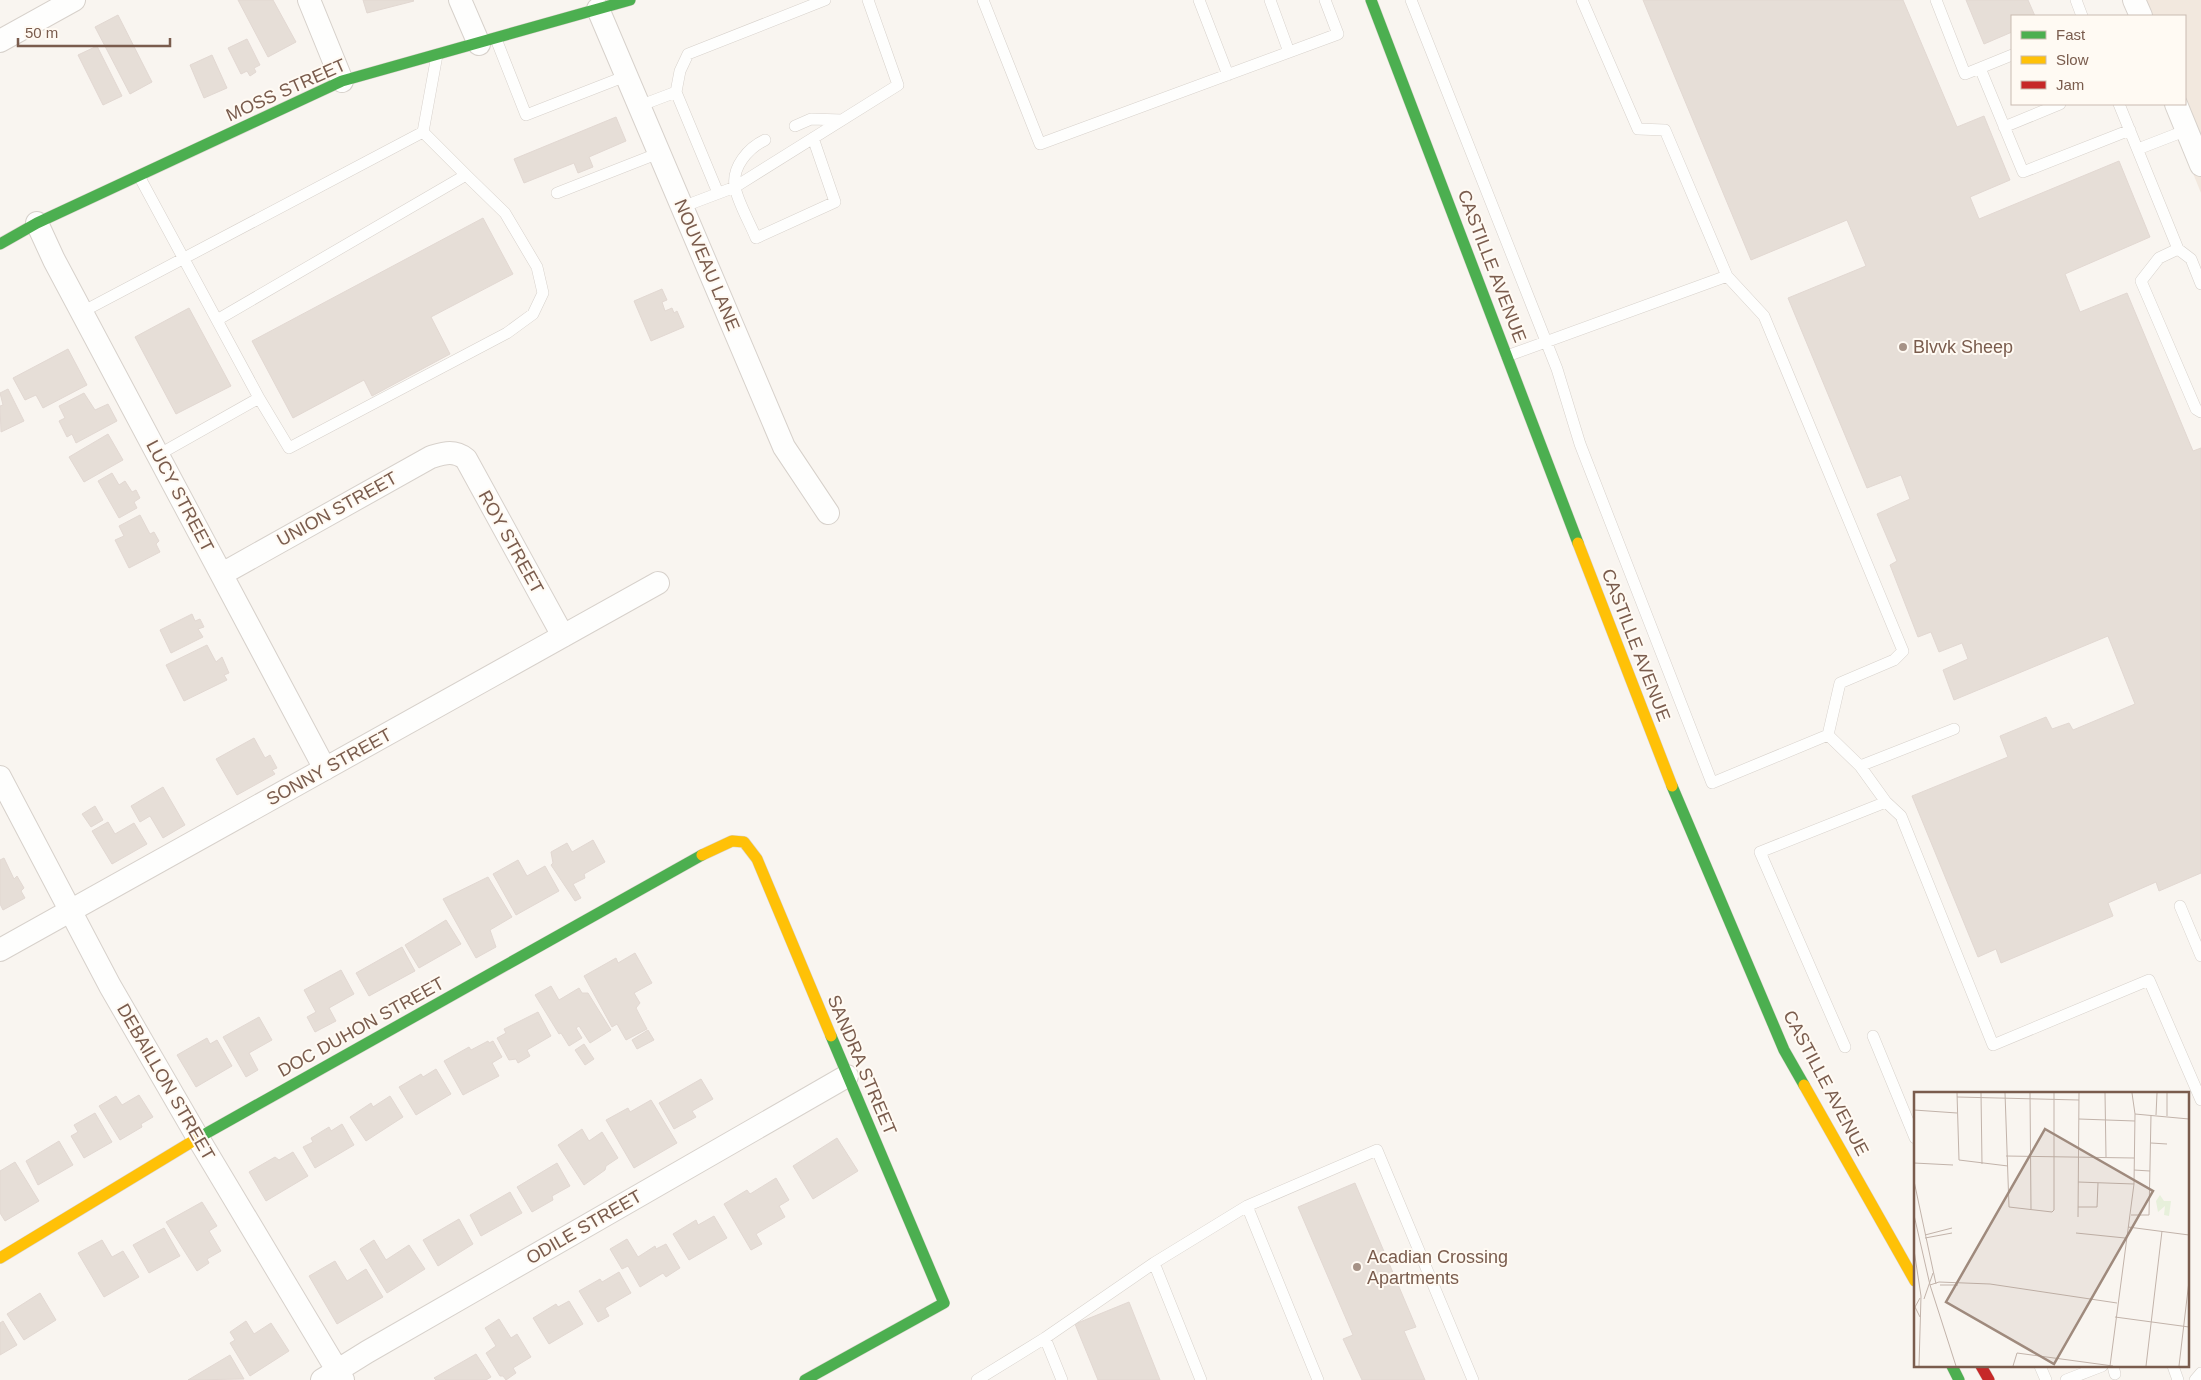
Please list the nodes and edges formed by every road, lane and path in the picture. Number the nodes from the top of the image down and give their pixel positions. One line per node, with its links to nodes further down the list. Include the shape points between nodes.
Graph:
1 (74, 0): 22 (street)
2 (309, 0): 29 (street)
3 (460, 0): 21 (street)
4 (630, 0): 18 (street, MOSS STREET)
5 (825, 0): 30 (lane, via 688,54 680,71)
6 (868, 0): 35 (lane, via 898,85)
7 (983, 0): 27 (lane, via 1040,144)
8 (1212, 0): 17 (lane)
9 (1270, 0): 23 (lane)
10 (1325, 0): 23 (lane, via 1338,34)
11 (1372, 0): 61 (street, CASTILLE AVENUE)
12 (1411, 0): 60 (lane)
13 (1582, 0): 56 (lane, via 1638,129 1665,130)
14 (1936, 0): 26 (lane, via 1965,74)
15 (2076, 0): 19 (lane)
16 (2134, 0): 20 (street)
17 (1200, 2): 27 (lane)
18 (598, 9): 21 (street, MOSS STREET); 28 (street, NOUVEAU LANE)
19 (2082, 15)
20 (2141, 15)
21 (487, 41): 24 (street, MOSS STREET); 28 (lane, via 526,115)
22 (0, 42)
23 (1289, 52): 27 (lane)
24 (436, 55): 29 (street, MOSS STREET); 40 (lane)
25 (2011, 55): 26 (lane)
26 (1980, 68): 37 (lane)
27 (1228, 74)
28 (626, 76): 34 (street, NOUVEAU LANE)
29 (342, 81): 47 (street, MOSS STREET)
30 (676, 92): 34 (lane); 50 (lane)
31 (2057, 105): 37 (lane)
32 (2119, 105): 38 (lane)
33 (2176, 105): 39 (street)
34 (639, 106): 44 (street, NOUVEAU LANE)
35 (842, 120): 36 (lane, via 811,118); 41 (lane)
36 (795, 126)
37 (2004, 126): 38 (lane, via 2023,172)
38 (2130, 130): 43 (lane)
39 (2187, 130): 43 (lane); 45 (street)
40 (423, 132): 46 (lane); 55 (lane)
41 (813, 138): 48 (lane); 48 (lane, via 836,202 756,238)
42 (765, 140): 48 (lane, via 748,152 737,166)
43 (2138, 149): 54 (lane)
44 (659, 153): 49 (lane); 51 (street, NOUVEAU LANE)
45 (2201, 165)
46 (466, 175): 59 (lane); 62 (lane, via 504,213 537,267 543,293 533,314 507,333 289,448)
47 (139, 176): 52 (street, MOSS STREET); 55 (lane)
48 (735, 187): 50 (lane)
49 (557, 193)
50 (718, 193): 51 (lane)
51 (682, 207): 66 (street, NOUVEAU LANE, via 784,447)
52 (37, 223): 53 (street, MOSS STREET); 58 (street, LUCY STREET)
53 (0, 244)
54 (2178, 249): 57 (lane, via 2191,259); 63 (lane, via 2159,258 2141,281)
55 (184, 258): 58 (lane); 59 (lane)
56 (1727, 276): 60 (lane); 71 (lane, via 1764,316 1903,651 1894,660 1840,683)
57 (2201, 284)
58 (82, 312): 65 (street, LUCY STREET)
59 (217, 320): 62 (lane)
60 (1546, 341): 61 (lane); 71 (lane, via 1580,444 1712,782)
61 (1507, 356): 90 (street, CASTILLE AVENUE, via 1660,757 1784,1050)
62 (259, 398): 65 (lane)
63 (2198, 410)
64 (455, 452): 67 (street, UNION STREET, via 431,456); 69 (street, ROY STREET, via 466,459)
65 (158, 455): 67 (street, LUCY STREET)
66 (828, 514)
67 (222, 574): 73 (street, LUCY STREET)
68 (658, 583): 69 (street, SONNY STREET)
69 (563, 636): 73 (street, SONNY STREET)
70 (1954, 730): 72 (lane)
71 (1828, 735): 72 (lane)
72 (1860, 766): 75 (lane)
73 (325, 769): 78 (street, SONNY STREET)
74 (0, 777): 78 (street, DEBAILLON STREET)
75 (1886, 802): 82 (lane, via 1760,852); 84 (lane, via 1901,816 1993,1045 2149,980)
76 (744, 842): 83 (street, SANDRA STREET, via 757,859); 86 (street, DOC DUHON STREET, via 723,844)
77 (2180, 906): 80 (lane)
78 (71, 911): 79 (street, SONNY STREET); 86 (street, DEBAILLON STREET, via 110,986)
79 (0, 950)
80 (2201, 956)
81 (1873, 1036): 85 (lane)
82 (1845, 1047)
83 (847, 1076): 98 (street, ODILE STREET); 100 (street, SANDRA STREET, via 944,1303)
84 (2201, 1100)
85 (1914, 1136)
86 (198, 1138): 88 (street, DOC DUHON STREET); 98 (street, DEBAILLON STREET)
87 (1247, 1206): 89 (lane); 104 (lane); 105 (lane, via 1377,1150)
88 (0, 1258)
89 (1154, 1263): 91 (lane); 103 (lane)
90 (1914, 1279)
91 (1045, 1338): 101 (lane); 102 (lane)
92 (1953, 1368): 106 (street)
93 (1981, 1368): 107 (street)
94 (2041, 1368): 108 (lane)
95 (2099, 1368): 99 (lane)
96 (2174, 1368): 110 (lane)
97 (2201, 1373): 111 (lane)
98 (334, 1377)
99 (2086, 1377): 109 (lane)
100 (805, 1380)
101 (977, 1380)
102 (1062, 1380)
103 (1200, 1380)
104 (1318, 1380)
105 (1473, 1380)
106 (1959, 1380)
107 (1989, 1380)
108 (2046, 1380)
109 (2066, 1380)
110 (2178, 1380)
111 (2195, 1380)

